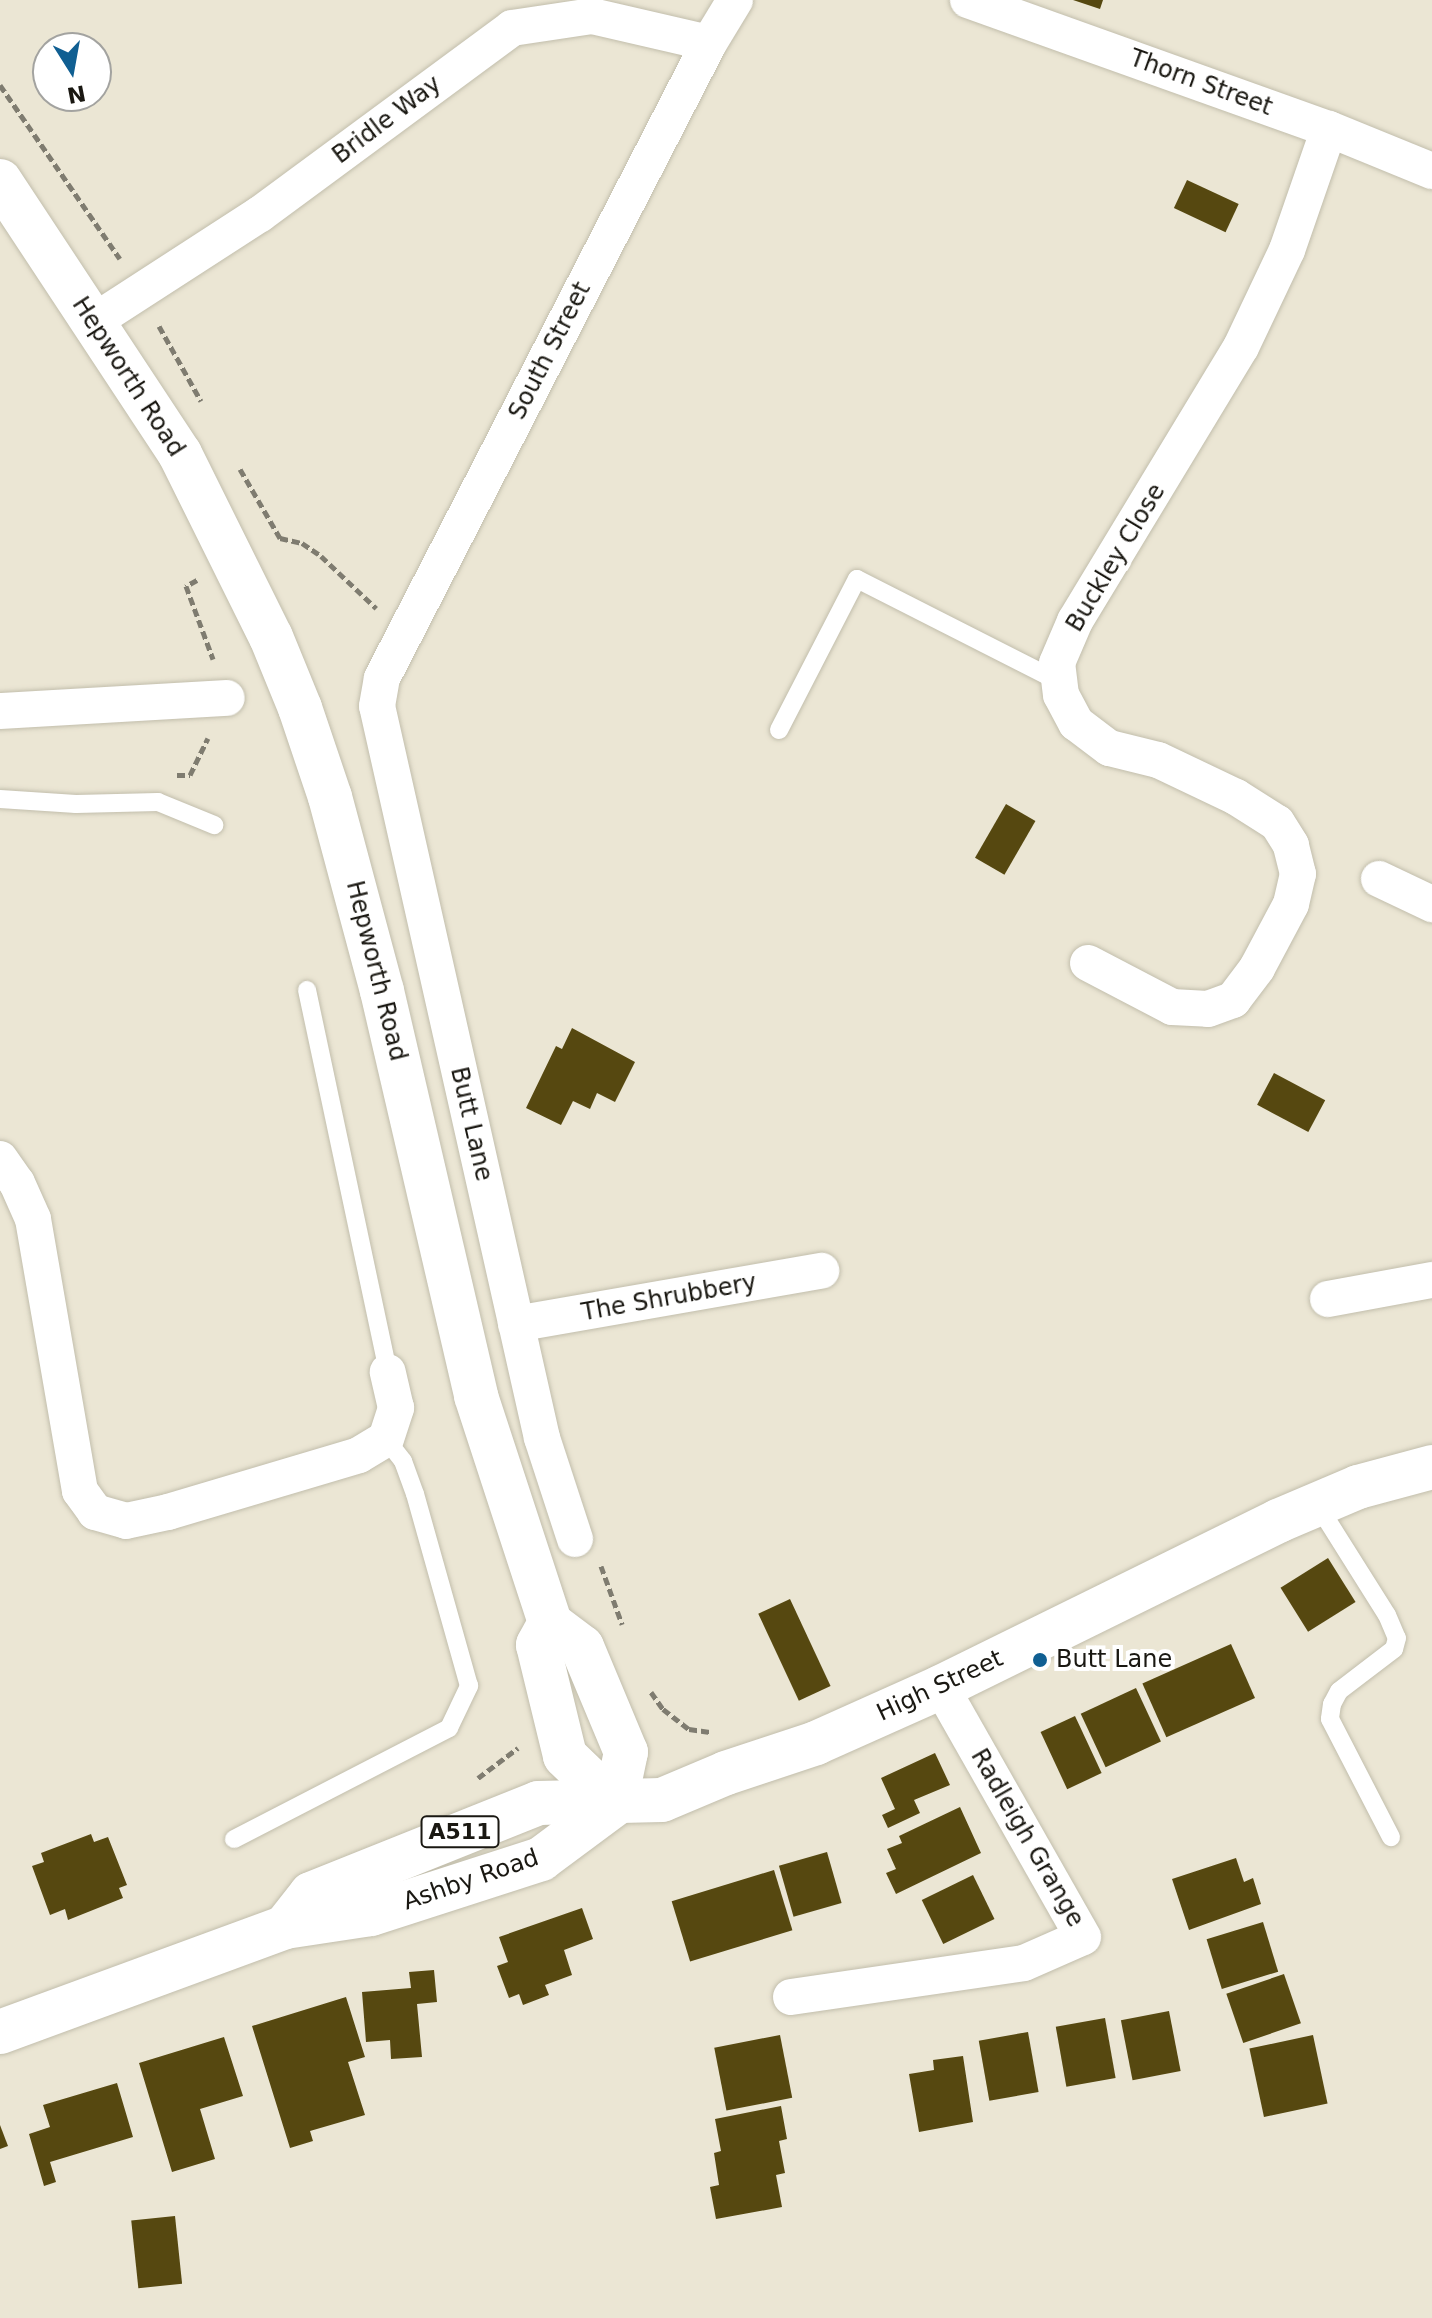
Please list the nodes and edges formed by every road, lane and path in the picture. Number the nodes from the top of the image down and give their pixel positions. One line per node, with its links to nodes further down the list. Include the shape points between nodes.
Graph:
1 (735, 0): 3 (street, South Street)
2 (968, 0): 5 (street, Thorn Street)
3 (709, 43): 9 (street, Bridle Way, via 592,16 512,28 260,214); 17 (street, South Street, via 382,678)
4 (0, 85): 8 (path)
5 (1329, 129): 6 (street, Thorn Street); 15 (street, Buckley Close, via 1287,250 1241,347 1075,621 1057,663)
6 (1432, 171)
7 (0, 181): 9 (main road, Hepworth Road)
8 (107, 235)
9 (93, 322): 37 (main road, Hepworth Road, via 180,454 271,637 300,708 330,797 382,991 476,1396)
10 (173, 350): 11 (path)
11 (203, 404)
12 (234, 458): 14 (path, via 280,538 302,543 321,556)
13 (186, 586): 16 (path)
14 (377, 610)
15 (1060, 682): 19 (lane, via 857,579); 25 (street, Buckley Close, via 1076,723 1109,748 1158,760 1277,823 1291,845 1298,874 1291,904 1233,1000 1208,1009 1172,1007)
16 (227, 698): 18 (street); 20 (path, via 190,775)
17 (377, 706): 31 (street, Butt Lane)
18 (0, 711)
19 (779, 730)
20 (174, 776)
21 (0, 799): 22 (lane, via 158,802)
22 (214, 825)
23 (1379, 879): 24 (street)
24 (1432, 904)
25 (1088, 963)
26 (307, 990): 32 (lane)
27 (0, 1159): 33 (street, via 33,1219 80,1491 95,1512 126,1521 168,1512 359,1455)
28 (821, 1271): 31 (street, The Shrubbery)
29 (1432, 1280): 30 (street)
30 (1328, 1299)
31 (516, 1324): 36 (street, Butt Lane, via 542,1438)
32 (388, 1372): 33 (street, via 396,1408)
33 (386, 1439): 43 (lane, via 403,1461 415,1494 469,1686 449,1728)
34 (1432, 1467): 35 (main road, High Street)
35 (1317, 1504): 38 (main road, High Street); 42 (lane, via 1397,1638 1394,1649 1339,1691 1330,1719)
36 (575, 1539)
37 (550, 1623): 41 (main road, via 582,1647 626,1752); 41 (main road, via 538,1645 565,1756)
38 (941, 1687): 41 (main road, High Street, via 816,1743 662,1800); 44 (street, Radleigh Grange, via 1083,1937 1024,1963)
39 (648, 1689): 40 (path, via 689,1729)
40 (714, 1733)
41 (615, 1804): 45 (main road, Ashby Road / A511, via 541,1859 371,1914 285,1927)
42 (1391, 1837)
43 (234, 1839)
44 (791, 1997)
45 (0, 2032)

